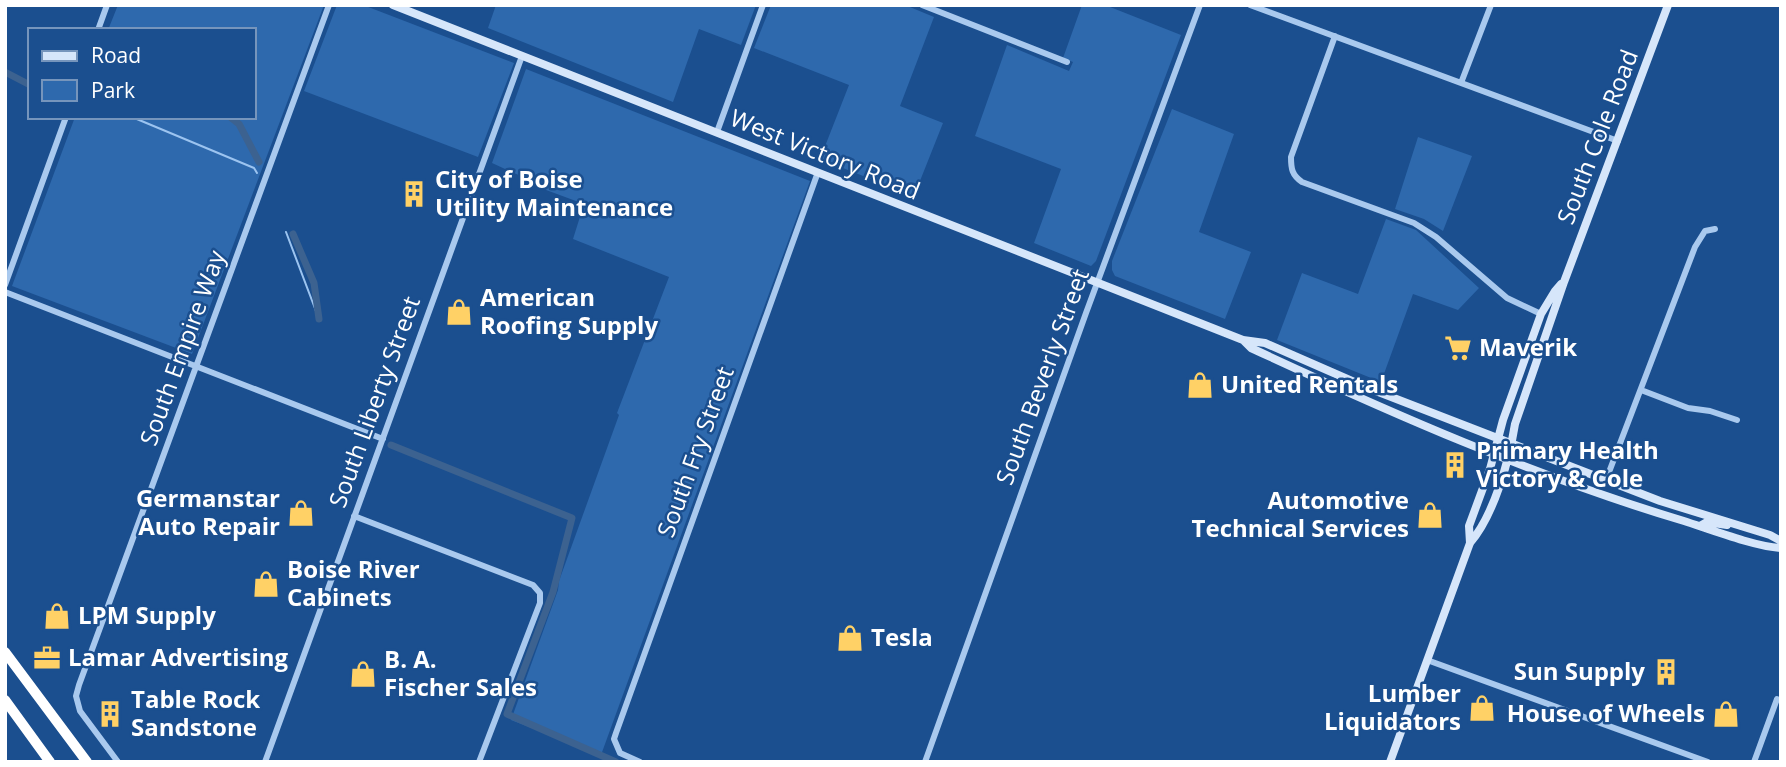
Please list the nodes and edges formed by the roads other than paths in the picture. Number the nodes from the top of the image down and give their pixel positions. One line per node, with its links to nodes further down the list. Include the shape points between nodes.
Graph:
1 (107, 5): 10 (street)
2 (329, 5): 29 (street, South Empire Way)
3 (393, 5): 12 (main road, West Victory Road)
4 (763, 5): 16 (street)
5 (922, 5): 13 (street)
6 (1200, 5): 20 (street, South Beverly Street)
7 (1250, 5): 11 (street)
8 (1491, 5): 14 (street)
9 (1668, 5): 17 (main road, South Cole Road)
10 (99, 28)
11 (1335, 36): 14 (street); 24 (street, via 1291,157 1295,177 1414,223 1507,298)
12 (523, 56): 16 (main road, West Victory Road); 32 (street, South Liberty Street)
13 (1067, 62)
14 (1461, 83): 17 (street)
15 (65, 119): 22 (street)
16 (717, 132): 18 (main road, West Victory Road)
17 (1618, 141): 21 (main road, South Cole Road)
18 (818, 172): 20 (main road, West Victory Road); 55 (street, South Fry Street, via 614,739 620,752)
19 (1714, 229): 30 (street, via 1699,238)
20 (1099, 282): 25 (main road, West Victory Road); 56 (street, South Beverly Street)
21 (1563, 282): 24 (main road, South Cole Road); 26 (main road, South Cole Road)
22 (5, 285)
23 (5, 292): 29 (street)
24 (1541, 314): 26 (main road, South Cole Road); 33 (main road, South Cole Road)
25 (1243, 340): 27 (main road, West Victory Road); 28 (main road, West Victory Road, via 1265,342)
26 (1545, 340): 34 (main road, South Cole Road)
27 (1274, 359): 28 (main road, West Victory Road, via 1279,355); 35 (main road, West Victory Road)
28 (1314, 365): 33 (main road, West Victory Road)
29 (197, 366): 32 (street); 52 (street, South Empire Way, via 79,685 78,705)
30 (1641, 390): 31 (street); 37 (street)
31 (1737, 420)
32 (383, 439): 38 (street, South Liberty Street)
33 (1498, 439): 34 (main road, West Victory Road); 35 (main road, South Cole Road)
34 (1512, 445): 36 (main road, South Cole Road); 37 (main road, West Victory Road)
35 (1494, 453): 36 (main road, West Victory Road); 44 (main road, South Cole Road, via 1469,526)
36 (1508, 458): 39 (main road, West Victory Road); 44 (main road, South Cole Road, via 1481,530)
37 (1606, 480): 40 (main road, West Victory Road)
38 (354, 516): 53 (street, South Liberty Street); 54 (street, via 533,584 540,593)
39 (1700, 526): 40 (main road, West Victory Road, via 1707,522); 41 (main road, West Victory Road)
40 (1741, 526): 42 (main road, West Victory Road)
41 (1726, 534): 42 (main road, West Victory Road, via 1765,540); 45 (main road, West Victory Road)
42 (1770, 535): 43 (main road, West Victory Road)
43 (1781, 541)
44 (1470, 543): 47 (main road, South Cole Road)
45 (1781, 548)
46 (5, 652): 51 (highway)
47 (1427, 660): 57 (main road, South Cole Road); 58 (street)
48 (1777, 699): 59 (street)
49 (5, 700): 50 (highway)
50 (50, 762)
51 (87, 762)
52 (118, 762)
53 (265, 762)
54 (479, 762)
55 (640, 762)
56 (925, 762)
57 (1390, 762)
58 (1708, 762)
59 (1754, 762)

